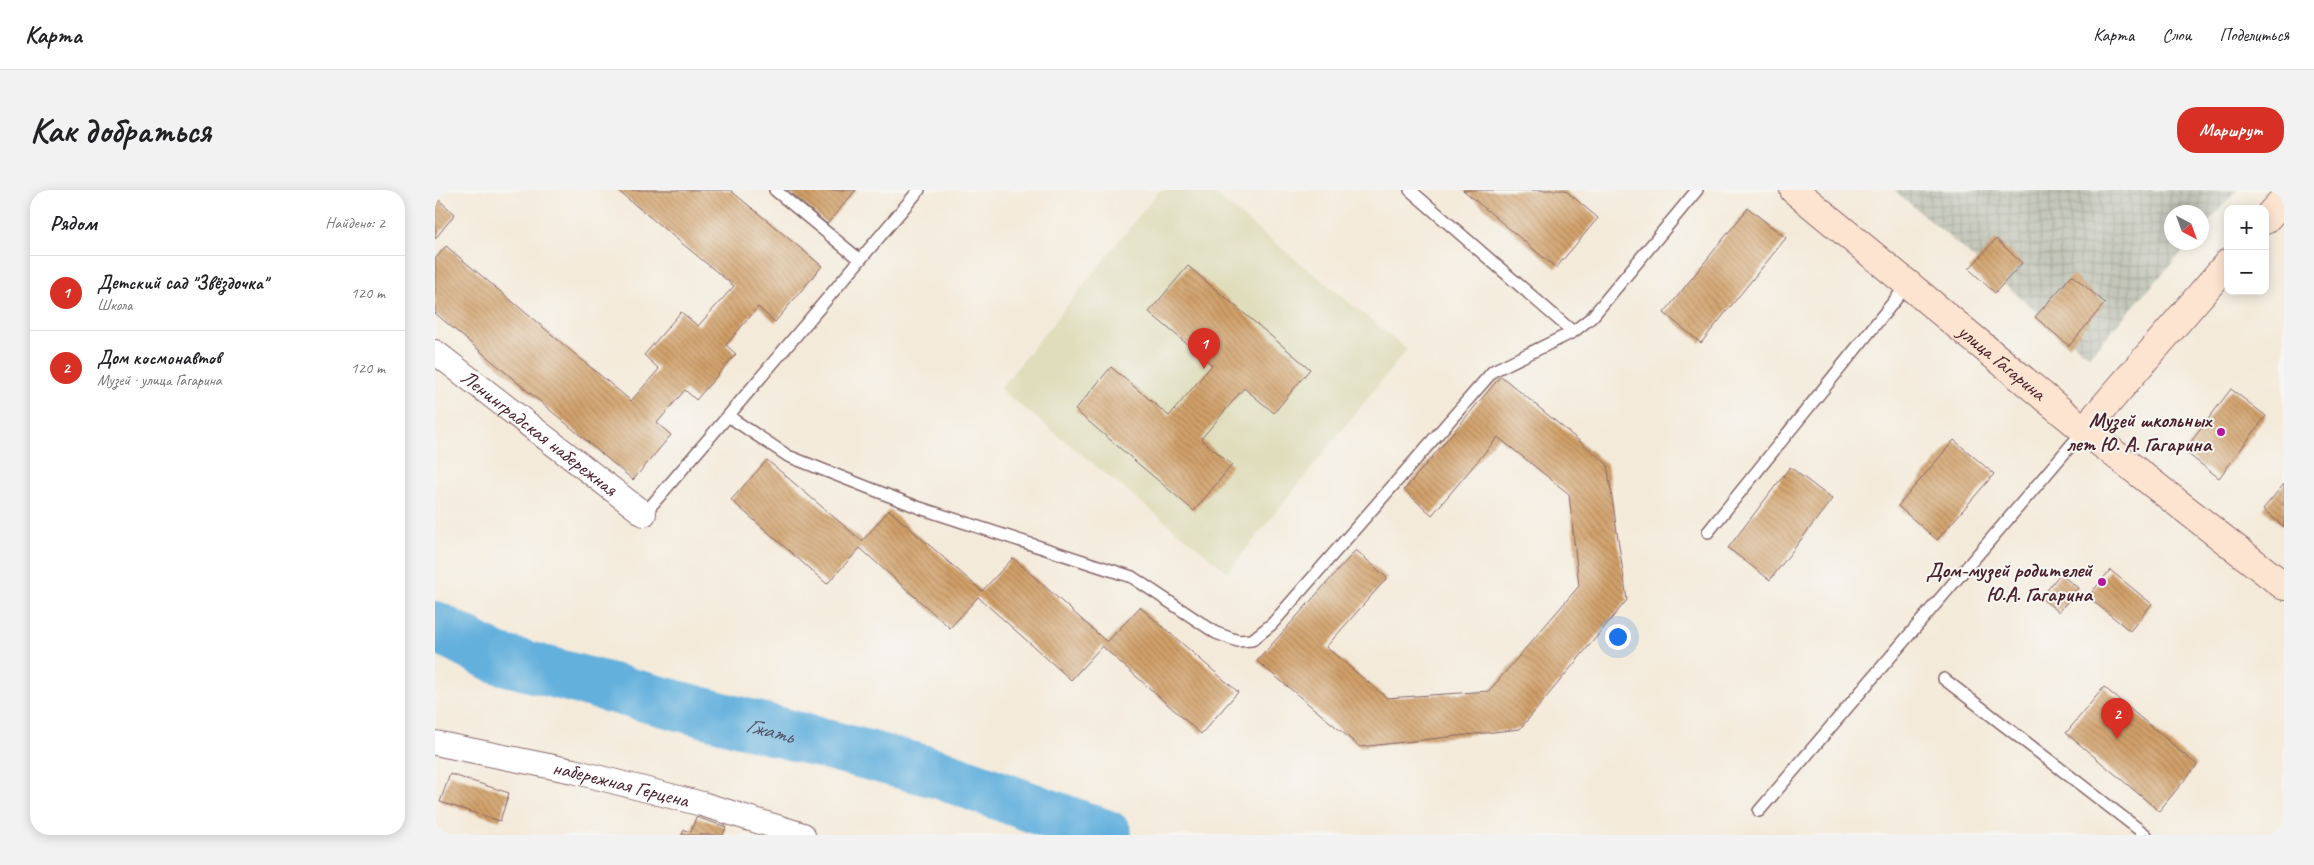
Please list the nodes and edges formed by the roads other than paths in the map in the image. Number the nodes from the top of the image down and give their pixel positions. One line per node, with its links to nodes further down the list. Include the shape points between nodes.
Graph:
1 (775, 190): 8 (lane)
2 (919, 190): 8 (lane)
3 (1410, 190): 11 (lane)
4 (1697, 190): 11 (lane, via 1592,317)
5 (1794, 190): 10 (main road, улица Гагарина)
6 (2284, 199): 7 (main road)
7 (2269, 216)
8 (859, 260): 13 (lane)
9 (2224, 268): 14 (main road)
10 (1908, 284): 14 (main road, улица Гагарина); 16 (lane)
11 (1573, 332): 13 (lane, via 1493,371 1272,624 1252,640 1238,641 1215,633 1132,577 920,508 788,456)
12 (435, 352): 15 (street, Ленинградская набережная)
13 (728, 416): 15 (lane)
14 (2084, 430): 17 (main road, улица Гагарина); 20 (lane)
15 (644, 514)
16 (1709, 532)
17 (2284, 586)
18 (1944, 679): 22 (lane)
19 (435, 743): 21 (street, набережная Герцена, via 573,771 702,804)
20 (1759, 811)
21 (803, 835)
22 (2146, 835)

